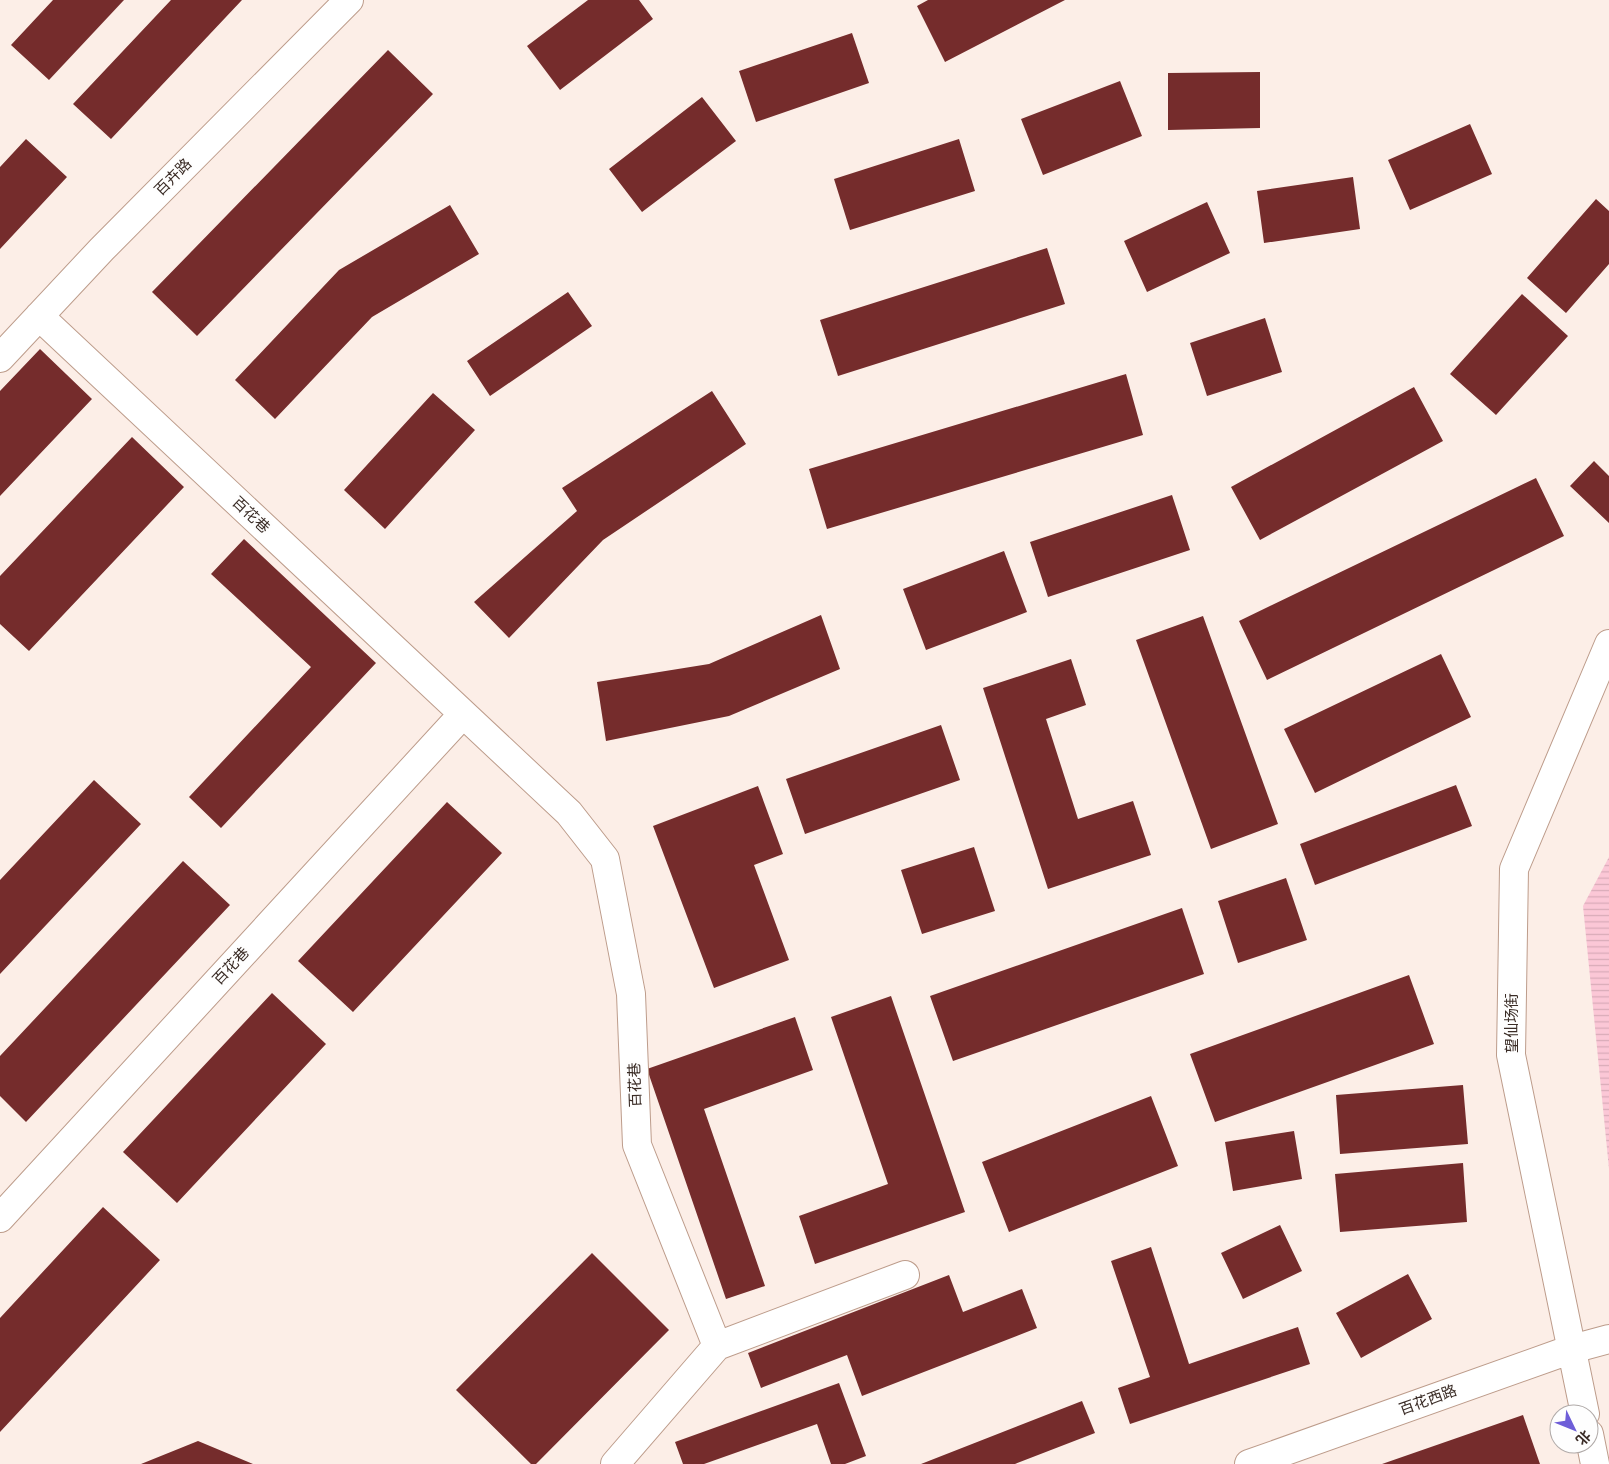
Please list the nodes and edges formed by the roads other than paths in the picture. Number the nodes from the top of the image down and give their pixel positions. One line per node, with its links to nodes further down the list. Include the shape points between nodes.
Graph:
1 (350, 0): 2 (street, 百卉路)
2 (39, 316): 3 (street, 百卉路); 5 (street, 百花巷)
3 (0, 358)
4 (1609, 644): 10 (street, 望仙场街, via 1514,870 1511,1055)
5 (463, 714): 6 (street, 百花巷); 9 (street, 百花巷, via 569,813 605,859 631,994 637,1145)
6 (0, 1218)
7 (905, 1275): 9 (street)
8 (1609, 1339): 10 (street, 百花西路)
9 (717, 1346): 12 (street)
10 (1572, 1349): 11 (street, 望仙场街); 13 (street, 百花西路)
11 (1583, 1404)
12 (615, 1464)
13 (1249, 1464)

